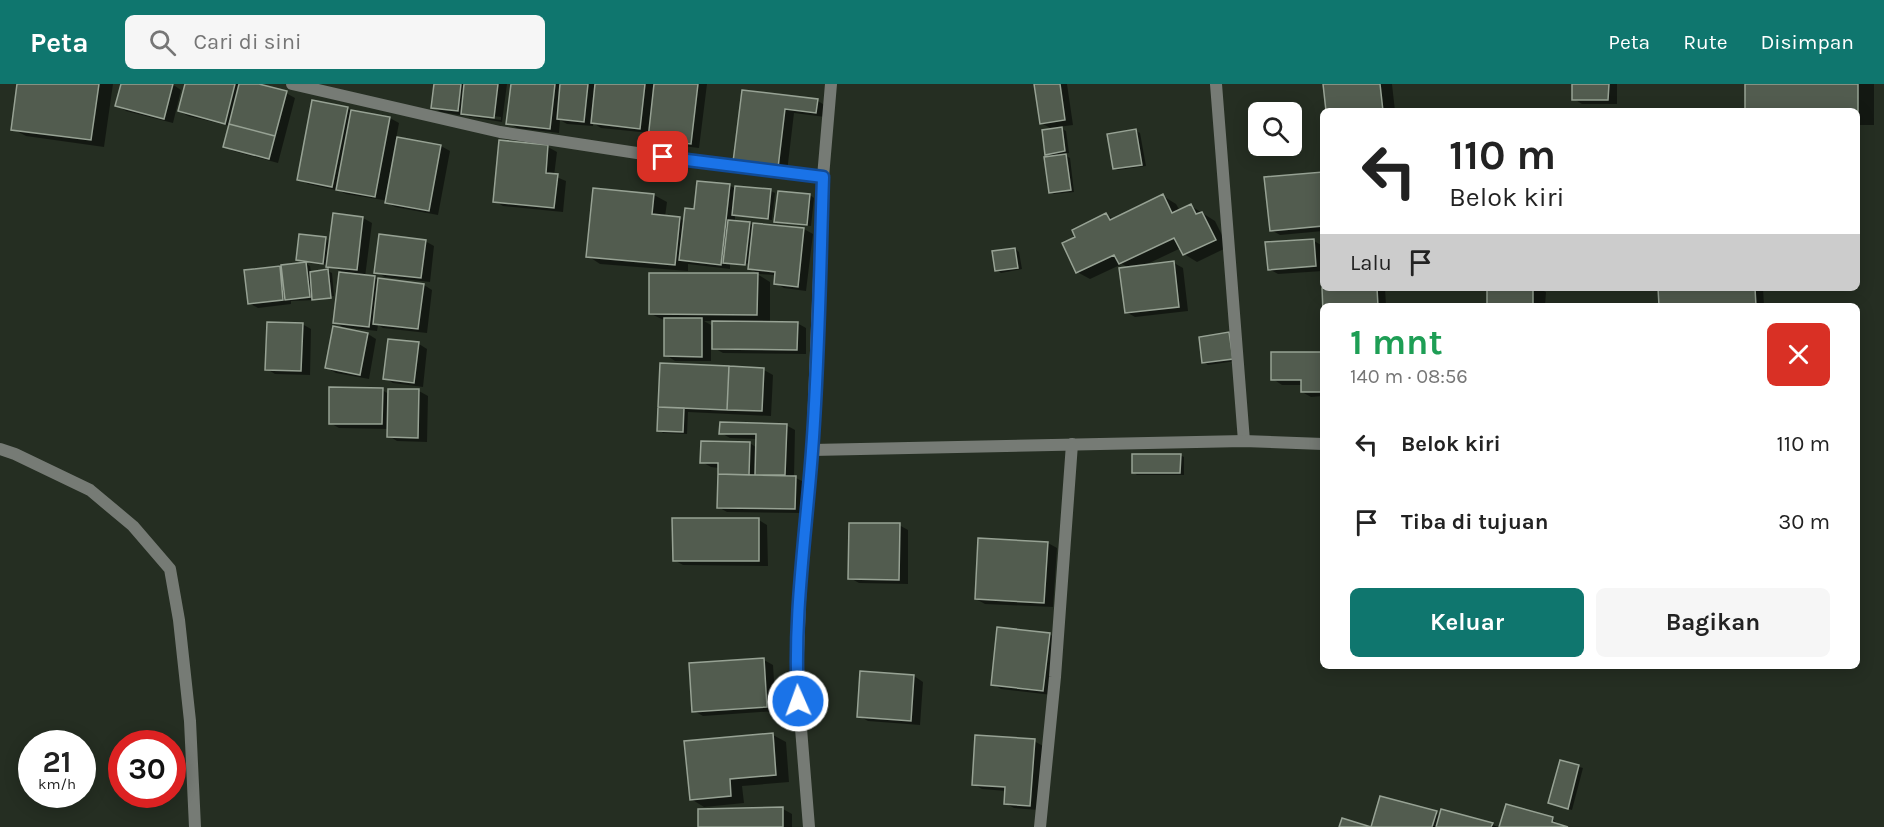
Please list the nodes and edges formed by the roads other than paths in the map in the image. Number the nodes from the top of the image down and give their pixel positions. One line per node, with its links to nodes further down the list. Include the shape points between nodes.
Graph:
1 (292, 84): 4 (street, via 500,132)
2 (831, 84): 4 (street)
3 (1216, 84): 5 (street)
4 (823, 177): 9 (street)
5 (1244, 441): 6 (street); 7 (street)
6 (1072, 444): 9 (street); 12 (street)
7 (1320, 444)
8 (0, 449): 10 (street, via 90,490 133,526 170,569 190,721)
9 (812, 450): 11 (street, via 797,680)
10 (195, 827)
11 (809, 827)
12 (1040, 827)

